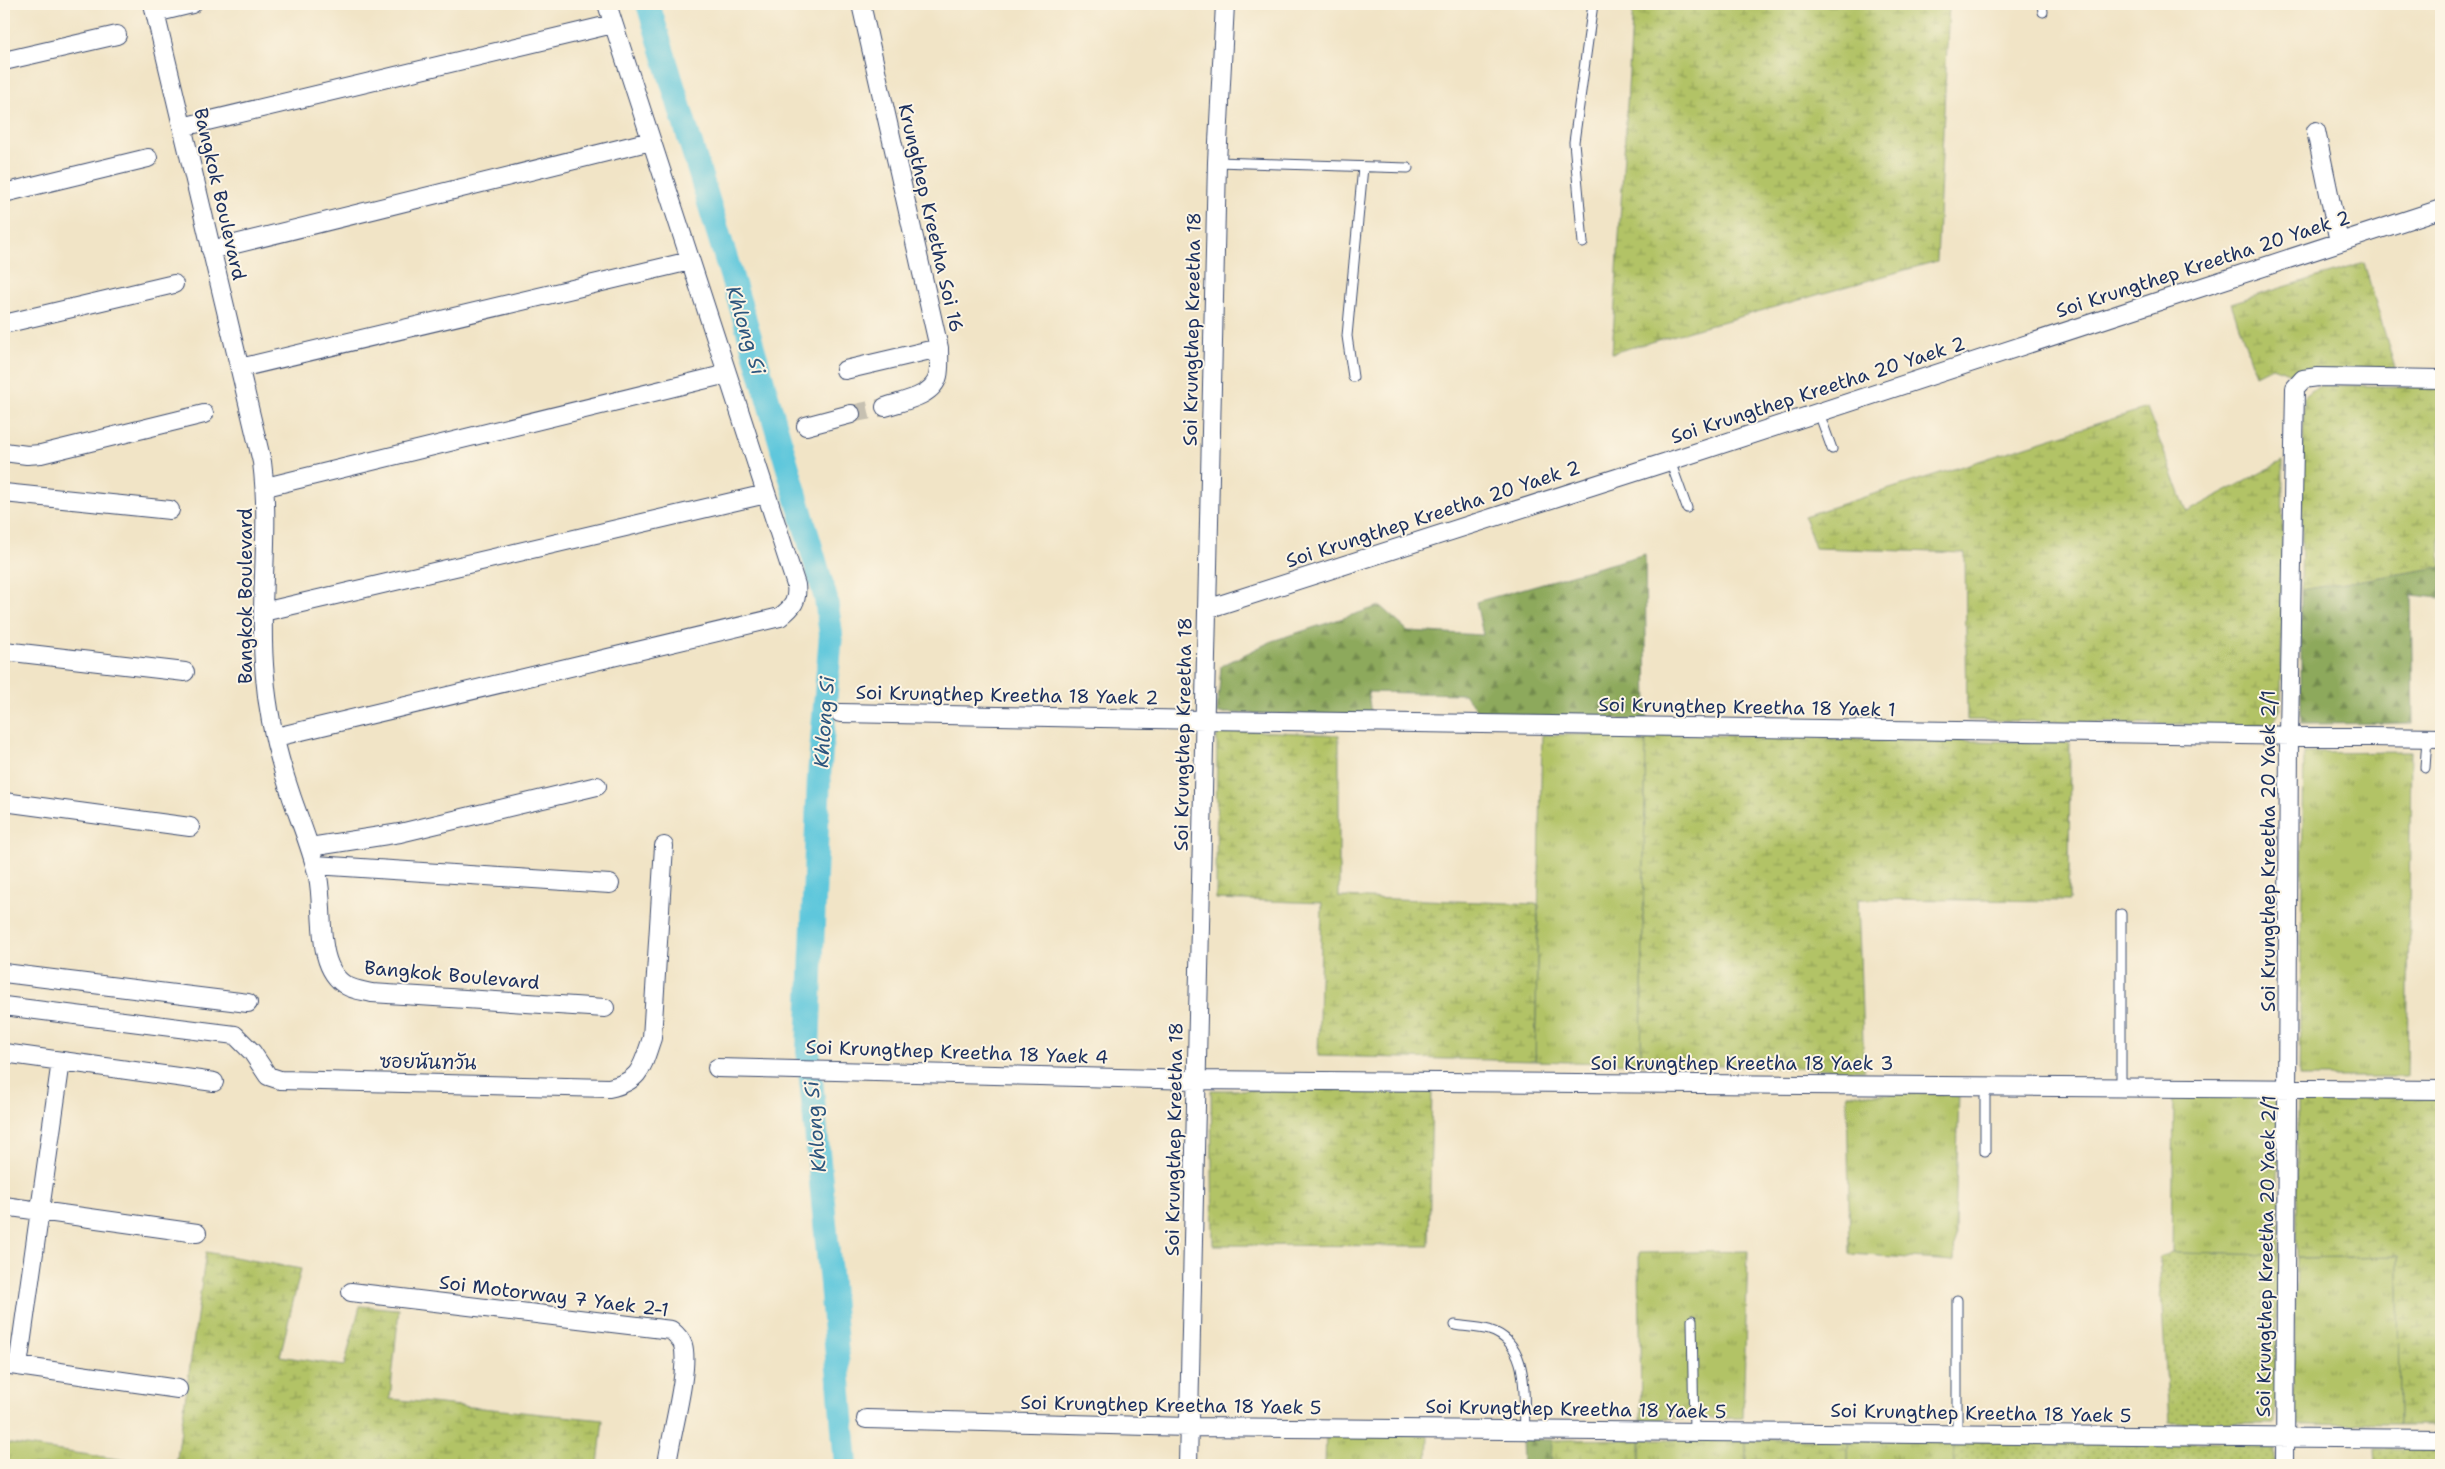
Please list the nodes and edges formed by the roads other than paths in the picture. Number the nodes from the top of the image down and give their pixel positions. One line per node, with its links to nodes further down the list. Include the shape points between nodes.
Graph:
1 (192, 4): 6 (street)
2 (607, 4): 7 (street)
3 (861, 4): 25 (street, Krungthep Kreetha Soi 16)
4 (1225, 4): 14 (street, Soi Krungthep Kreetha 18)
5 (1593, 4): 20 (lane, via 1574,142)
6 (154, 8): 10 (street, Bangkok Boulevard)
7 (613, 24): 10 (street); 12 (street)
8 (117, 35): 9 (street)
9 (4, 61)
10 (182, 127): 21 (street, Bangkok Boulevard)
11 (2316, 131): 19 (street)
12 (651, 141): 21 (street); 22 (street)
13 (148, 158): 17 (street)
14 (1217, 162): 15 (lane); 44 (street, Soi Krungthep Kreetha 18)
15 (1363, 167): 16 (lane); 29 (lane, via 1347,336)
16 (1408, 168)
17 (4, 193)
18 (2441, 209): 19 (street, Soi Krungthep Kreetha 20 Yaek 2)
19 (2339, 242): 32 (street, Soi Krungthep Kreetha 20 Yaek 2)
20 (1582, 243)
21 (212, 250): 26 (street, Bangkok Boulevard)
22 (690, 261): 26 (street); 28 (street)
23 (174, 284): 24 (street)
24 (4, 324)
25 (939, 348): 27 (street, Krungthep Kreetha Soi 16); 31 (street, via 938,376 934,385 922,395)
26 (240, 368): 39 (street, Bangkok Boulevard)
27 (845, 370)
28 (727, 374): 39 (street); 41 (street)
29 (1353, 377)
30 (2441, 379): 50 (street, Soi Krungthep Kreetha 20 Yaek 2/1, via 2318,377 2303,378 2295,388)
31 (885, 407)
32 (1819, 413): 36 (lane); 38 (street, Soi Krungthep Kreetha 20 Yaek 2)
33 (204, 414): 37 (street, via 41,454)
34 (851, 414): 35 (street)
35 (806, 426)
36 (1832, 449)
37 (4, 452)
38 (1670, 461): 42 (lane); 44 (street, Soi Krungthep Kreetha 20 Yaek 2)
39 (266, 487): 45 (street, Bangkok Boulevard)
40 (4, 492): 43 (street)
41 (766, 494): 45 (street); 51 (street, via 796,585 797,597 791,608 780,617)
42 (1687, 508)
43 (170, 510)
44 (1207, 609): 49 (street, Soi Krungthep Kreetha 18)
45 (263, 612): 51 (street, Bangkok Boulevard, via 264,675)
46 (4, 651): 47 (street)
47 (185, 672)
48 (840, 713): 49 (street, Soi Krungthep Kreetha 18 Yaek 2)
49 (1204, 720): 50 (street, Soi Krungthep Kreetha 18 Yaek 1); 69 (street, Soi Krungthep Kreetha 18)
50 (2289, 736): 52 (street, Soi Krungthep Kreetha 18 Yaek 1); 73 (street, Soi Krungthep Kreetha 20 Yaek 2/1)
51 (276, 737): 58 (street, Bangkok Boulevard)
52 (2434, 738): 53 (lane)
53 (2425, 768)
54 (597, 786): 58 (street, via 400,833)
55 (4, 802): 56 (street)
56 (190, 827)
57 (664, 846): 64 (street, ซอยนันทวัน, via 652,1038 641,1068 627,1084 609,1088 280,1080 268,1076 252,1052 235,1035)
58 (310, 847): 59 (street, Bangkok Boulevard)
59 (315, 865): 60 (street); 65 (street, Bangkok Boulevard, via 325,954 332,974 347,986 372,993)
60 (610, 884)
61 (2121, 914): 72 (lane)
62 (4, 973): 63 (street)
63 (248, 1003)
64 (4, 1006)
65 (605, 1008)
66 (4, 1053): 67 (street)
67 (61, 1061): 70 (street); 77 (street)
68 (717, 1068): 69 (street, Soi Krungthep Kreetha 18 Yaek 4)
69 (1196, 1080): 71 (street, Soi Krungthep Kreetha 18 Yaek 3); 86 (street, Soi Krungthep Kreetha 18)
70 (214, 1082)
71 (1985, 1086): 72 (street, Soi Krungthep Kreetha 18 Yaek 3); 75 (lane)
72 (2121, 1087): 73 (street, Soi Krungthep Kreetha 18 Yaek 3)
73 (2289, 1088): 74 (street, Soi Krungthep Kreetha 18 Yaek 3); 90 (street, Soi Krungthep Kreetha 20 Yaek 2/1)
74 (2441, 1090)
75 (1985, 1151)
76 (4, 1206): 77 (street)
77 (40, 1211): 78 (street); 83 (street)
78 (197, 1233)
79 (351, 1292): 92 (street, Soi Motorway 7 Yaek 2-1, via 671,1330 684,1347 684,1366)
80 (1957, 1300): 89 (lane)
81 (1692, 1320): 88 (lane)
82 (1455, 1325): 87 (lane, via 1490,1330 1516,1348 1521,1360)
83 (11, 1365): 84 (street)
84 (178, 1389)
85 (866, 1419): 86 (street, Soi Krungthep Kreetha 18 Yaek 5)
86 (1188, 1427): 87 (street, Soi Krungthep Kreetha 18 Yaek 5); 93 (street, Soi Krungthep Kreetha 18)
87 (1525, 1430): 88 (street, Soi Krungthep Kreetha 18 Yaek 5)
88 (1694, 1432): 89 (street, Soi Krungthep Kreetha 18 Yaek 5)
89 (1956, 1434): 90 (street, Soi Krungthep Kreetha 18 Yaek 5)
90 (2285, 1437): 91 (street, Soi Krungthep Kreetha 18 Yaek 5); 94 (street, Soi Krungthep Kreetha 20 Yaek 2/1)
91 (2441, 1439)
92 (667, 1465)
93 (1188, 1465)
94 (2285, 1465)

